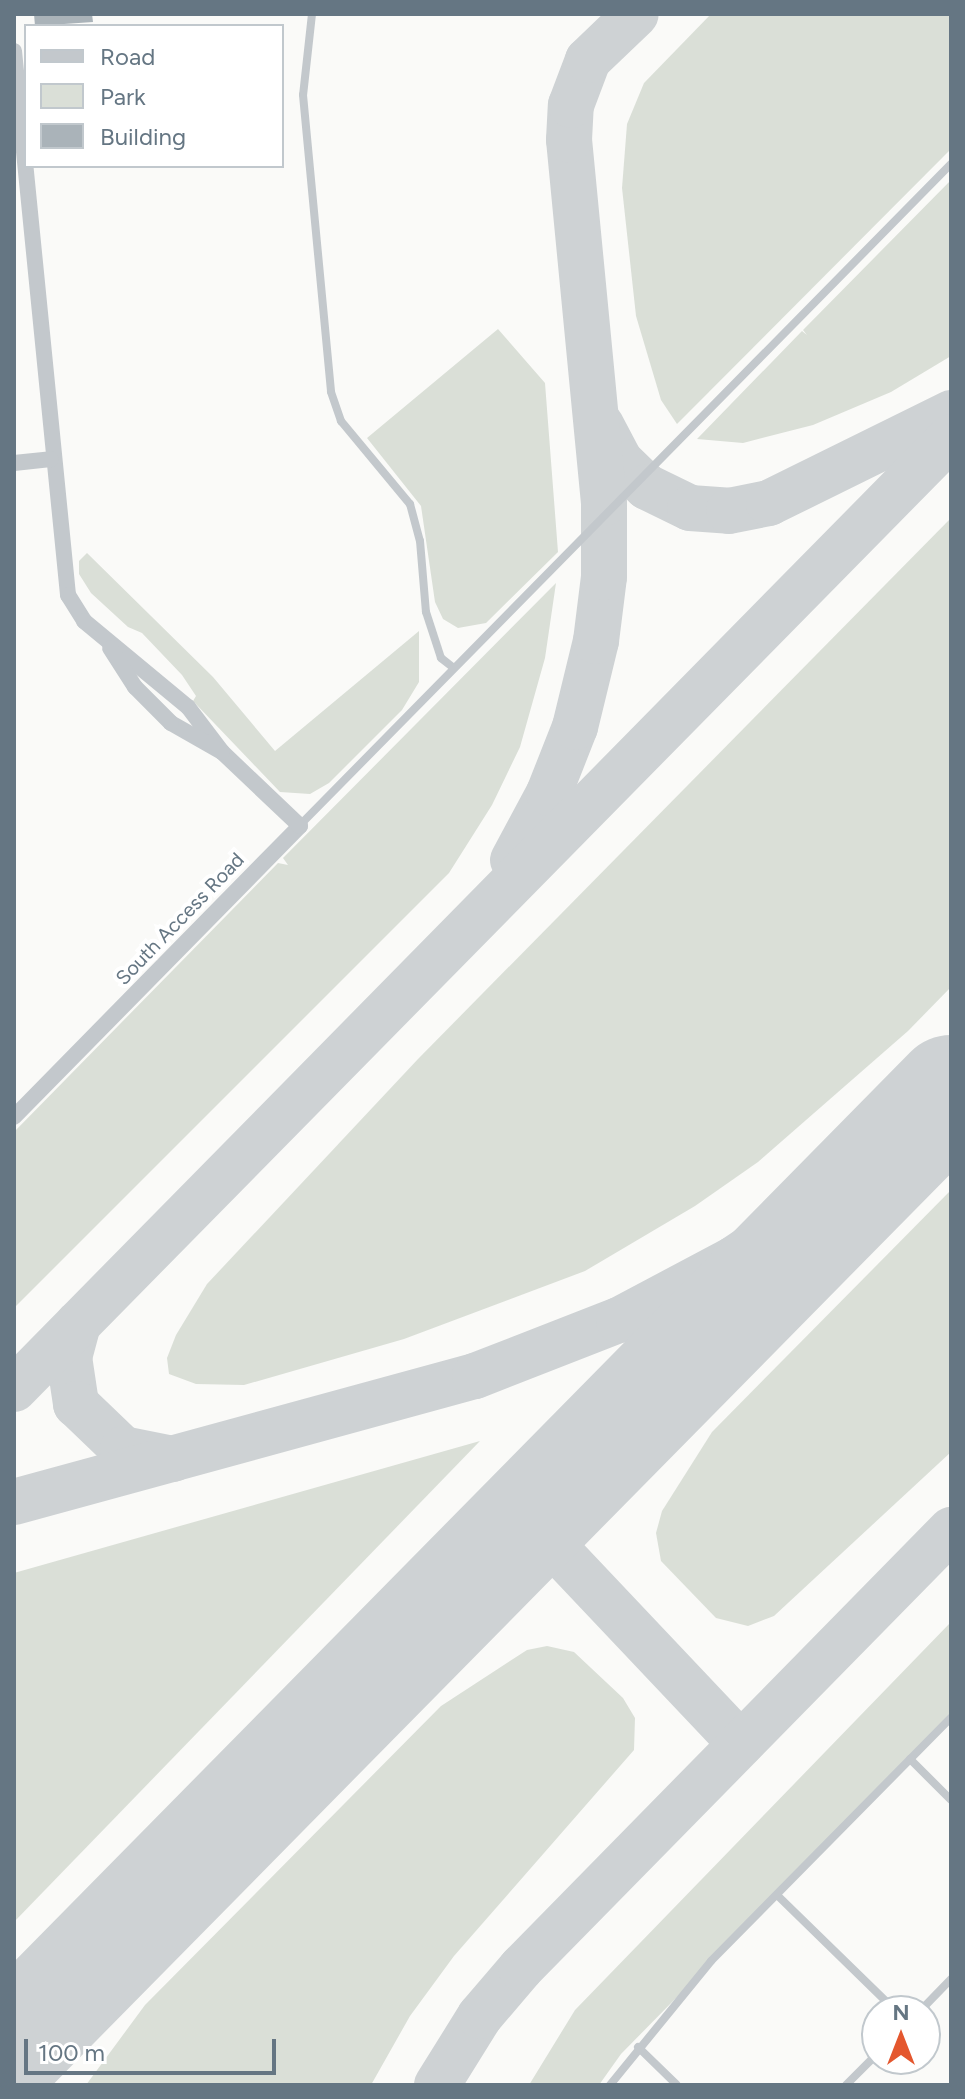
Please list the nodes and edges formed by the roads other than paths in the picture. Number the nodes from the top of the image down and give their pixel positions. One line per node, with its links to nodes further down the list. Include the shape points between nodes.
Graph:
1 (312, 14): 8 (lane, via 303,95 331,392 341,421 410,504 420,541 426,612 441,658)
2 (14, 51): 3 (street)
3 (24, 161)
4 (951, 164): 8 (lane)
5 (25, 168): 6 (street)
6 (51, 459): 7 (street); 9 (street, via 68,595 84,621 188,707 222,752)
7 (14, 463)
8 (454, 668): 9 (lane)
9 (300, 826): 10 (street, South Access Road)
10 (14, 1117)
11 (951, 1718): 12 (lane)
12 (910, 1759): 13 (lane); 14 (lane)
13 (951, 1800)
14 (777, 1895): 16 (lane); 18 (lane)
15 (951, 1979): 17 (lane)
16 (880, 1995)
17 (936, 1995)
18 (638, 2047): 20 (lane); 21 (lane)
19 (861, 2070): 22 (lane)
20 (610, 2085)
21 (677, 2085)
22 (846, 2085)

